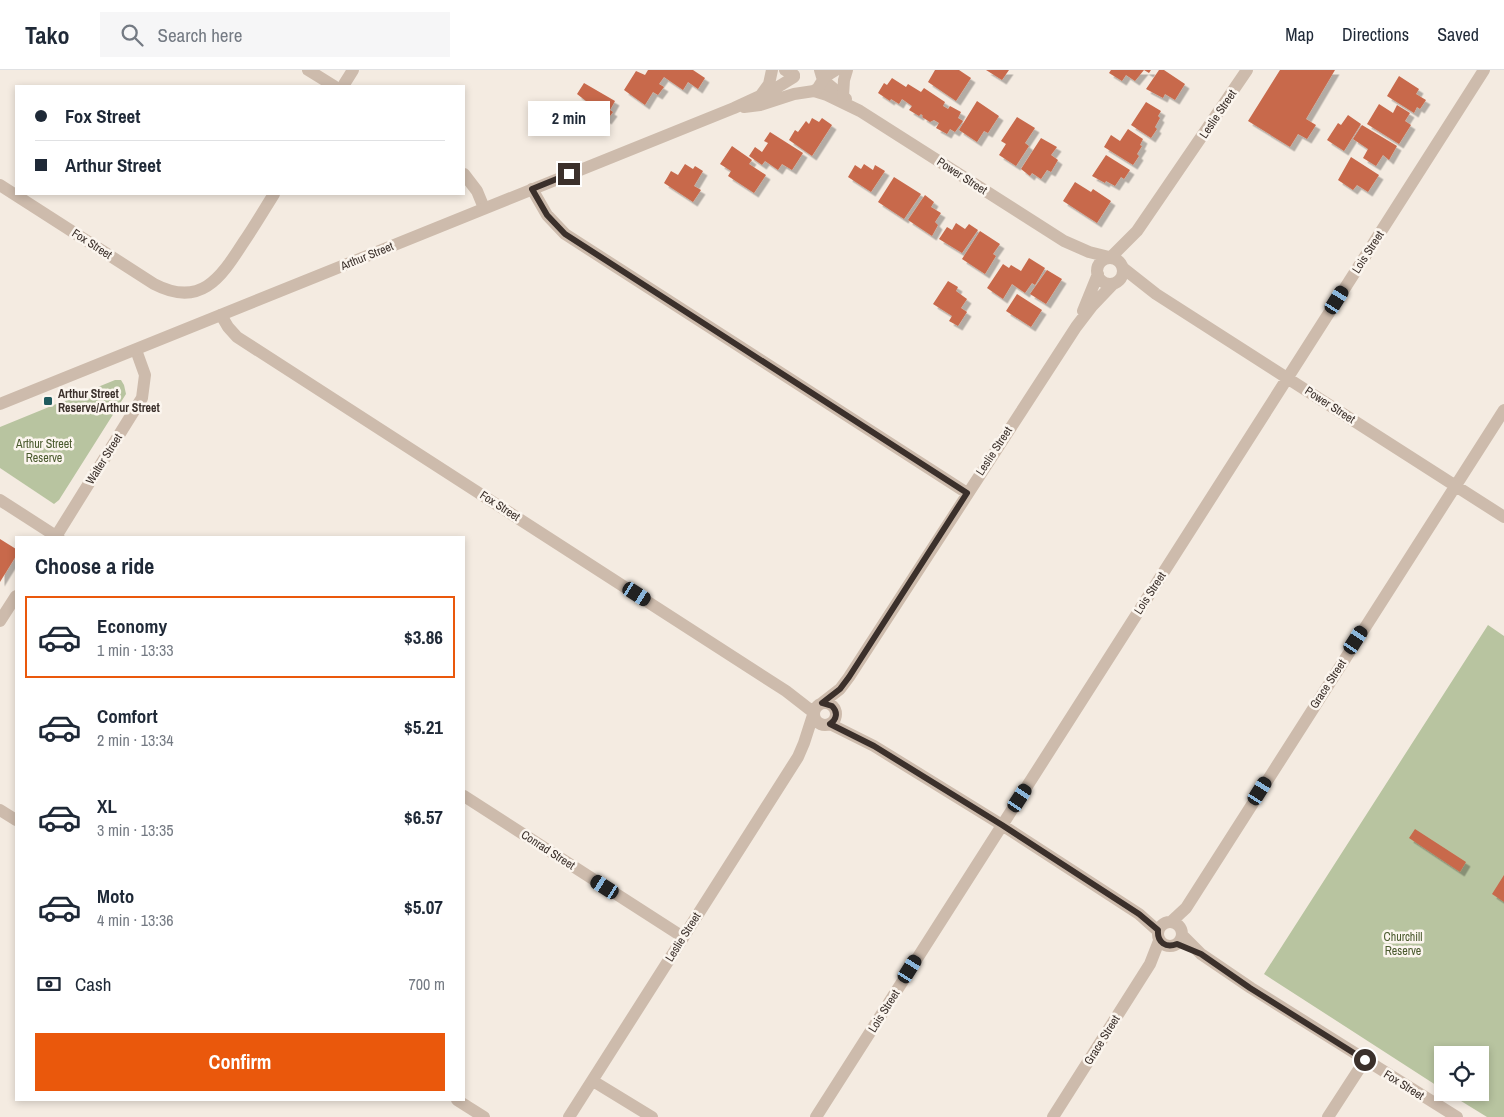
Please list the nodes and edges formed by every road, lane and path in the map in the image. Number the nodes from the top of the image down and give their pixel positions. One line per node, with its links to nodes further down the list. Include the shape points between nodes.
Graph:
1 (308, 70): 10 (street)
2 (353, 70): 11 (street)
3 (772, 70): 13 (street, via 769,84)
4 (836, 70): 9 (street)
5 (847, 70): 14 (street)
6 (1247, 70): 24 (street, Leslie Street)
7 (1484, 70): 34 (street, Lois Street)
8 (792, 73): 12 (street, via 797,87); 13 (street, Arthur Street, via 773,90)
9 (822, 76): 12 (street, via 818,88); 14 (street, Power Street)
10 (332, 85)
11 (344, 85)
12 (809, 91): 15 (street, Arthur Street, via 760,105); 16 (street, Power Street, via 827,95)
13 (761, 95): 15 (street, Arthur Street)
14 (843, 96): 16 (street, Power Street)
15 (734, 108): 19 (street, Arthur Street)
16 (860, 111): 25 (street, Power Street)
17 (465, 175): 23 (street)
18 (0, 185): 20 (street, Fox Street)
19 (532, 189): 23 (street, Arthur Street); 38 (street, via 547,215 565,234)
20 (15, 195)
21 (16, 195): 22 (street, Fox Street, via 154,284 171,292 188,293 206,288 220,277)
22 (273, 195)
23 (484, 208): 31 (street, Arthur Street)
24 (1137, 231): 26 (street, Leslie Street); 27 (street, Leslie Street)
25 (1064, 241): 26 (street, Power Street); 28 (street, Power Street)
26 (1110, 257): 27 (street); 28 (street, via 1101,261)
27 (1123, 267): 29 (street, via 1121,279); 30 (street, Power Street)
28 (1097, 273): 29 (street, via 1102,281); 32 (street, Leslie Street)
29 (1114, 284): 30 (street, Power Street); 32 (street, Leslie Street)
30 (1156, 294): 34 (street, Power Street)
31 (221, 315): 33 (street, Arthur Street); 46 (street, Fox Street, via 237,337)
32 (1076, 327): 38 (street, Leslie Street)
33 (136, 350): 35 (street, Arthur Street); 42 (street, Walter Street, via 145,375 142,398)
34 (1287, 378): 37 (street, Power Street); 52 (street, Lois Street)
35 (0, 404)
36 (1504, 410): 37 (street, Grace Street)
37 (1455, 486): 40 (street, Power Street); 53 (street, Grace Street)
38 (967, 493): 45 (street, Leslie Street)
39 (0, 500): 41 (street)
40 (1504, 517)
41 (54, 536)
42 (57, 536)
43 (15, 598): 44 (street)
44 (0, 621)
45 (849, 677): 46 (street, Leslie Street); 47 (street, Leslie Street)
46 (817, 709): 47 (street, via 832,706); 47 (street, via 819,724); 48 (street, Leslie Street)
47 (832, 719): 48 (street, Leslie Street); 52 (street, Fox Street)
48 (798, 757): 54 (street, Leslie Street)
49 (465, 797): 54 (street, Conrad Street)
50 (0, 810): 51 (street)
51 (15, 819)
52 (1002, 825): 53 (street, Fox Street); 61 (street, Lois Street)
53 (1170, 934): 55 (street, Fox Street); 62 (street, Grace Street)
54 (683, 937): 56 (street, Leslie Street)
55 (1365, 1060): 63 (street); 64 (street, Fox Street)
56 (593, 1081): 59 (street, Leslie Street); 60 (street)
57 (459, 1101): 58 (street)
58 (484, 1117)
59 (569, 1117)
60 (652, 1117)
61 (816, 1117)
62 (1053, 1117)
63 (1328, 1117)
64 (1457, 1117)

